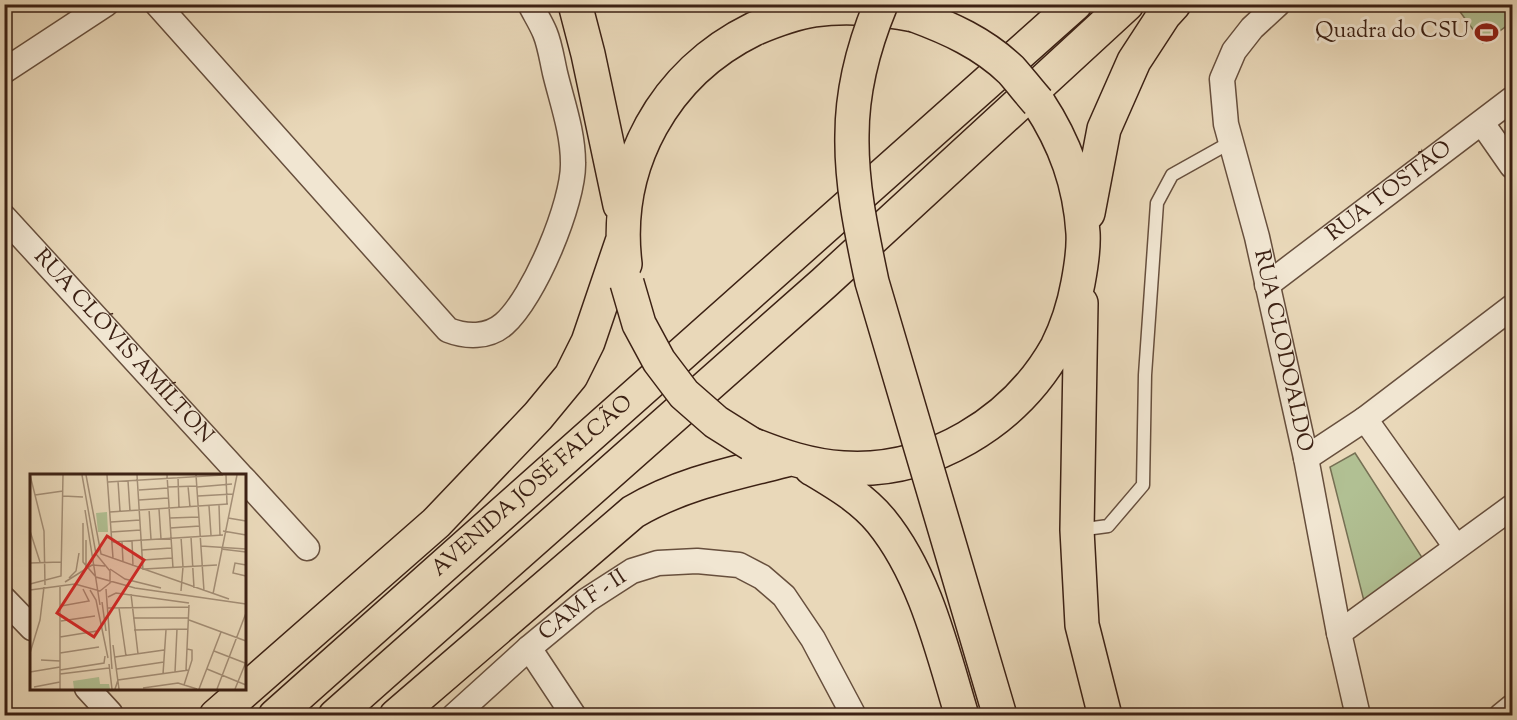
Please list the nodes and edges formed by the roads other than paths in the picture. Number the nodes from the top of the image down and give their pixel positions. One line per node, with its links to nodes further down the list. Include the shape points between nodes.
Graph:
1 (105, 4): 10 (street)
2 (158, 4): 3 (street, via 448,330 475,336 504,324 521,303 546,260 567,203 573,164 569,129 545,34)
3 (530, 4)
4 (575, 4): 16 (main road)
5 (1075, 4): 39 (main road, AVENIDA JOSÉ FALCÃO)
6 (1127, 4): 40 (main road, AVENIDA JOSÉ FALCÃO, via 824,283)
7 (1174, 4): 17 (main road, via 1134,60 1104,129)
8 (1278, 4): 13 (street, RUA CLODOALDO, via 1234,51 1222,79)
9 (877, 7): 16 (main road, via 813,10 771,21 732,40 698,66 668,98 646,135 630,175); 17 (main road, bridge, via 948,28 973,42 1010,70 1038,102 1070,162 1080,198); 46 (main road, bridge, via 859,68 852,135 859,219 872,282)
10 (4, 71)
11 (1512, 99): 12 (street, RUA TOSTÃO)
12 (1482, 123): 14 (street); 18 (street, RUA TOSTÃO)
13 (1231, 142): 18 (street, RUA CLODOALDO); 26 (lane, via 1172,175 1157,202 1145,375 1143,485 1108,526)
14 (1512, 166)
15 (4, 217): 23 (street, RUA CLÓVIS AMÍLTON)
16 (623, 230): 22 (main road, bridge, via 627,284 639,324 659,361 678,386 716,422 751,444); 35 (main road, via 588,342 571,376 436,523)
17 (1082, 250): 22 (main road, via 1073,307 1057,347 1003,414 968,438 919,459 887,466 844,468); 26 (main road)
18 (1267, 285): 21 (street, RUA CLODOALDO)
19 (1512, 307): 20 (street)
20 (1365, 419): 21 (street); 27 (street)
21 (1306, 458): 32 (street, RUA CLODOALDO)
22 (796, 461): 41 (main road, via 688,485 633,512); 45 (main road, via 849,491 880,520 905,556 931,616)
23 (239, 474)
24 (246, 481): 28 (street)
25 (1512, 507): 27 (street)
26 (1077, 530): 31 (main road)
27 (1456, 547): 32 (street)
28 (307, 548)
29 (4, 599): 30 (street)
30 (30, 626)
31 (1082, 626): 47 (main road); 48 (main road)
32 (1339, 633): 49 (street, RUA CLODOALDO)
33 (529, 648): 42 (street, CAM F - II); 43 (street); 44 (street, CAM F - II, via 587,600 632,571 658,563 739,565 762,577 784,596 813,639)
34 (89, 690): 37 (street)
35 (246, 690)
36 (246, 690): 38 (main road)
37 (110, 713)
38 (216, 716)
39 (275, 716)
40 (335, 716)
41 (396, 716)
42 (454, 716)
43 (574, 716)
44 (854, 716)
45 (962, 716)
46 (1000, 716)
47 (1086, 716)
48 (1105, 716)
49 (1358, 716)

